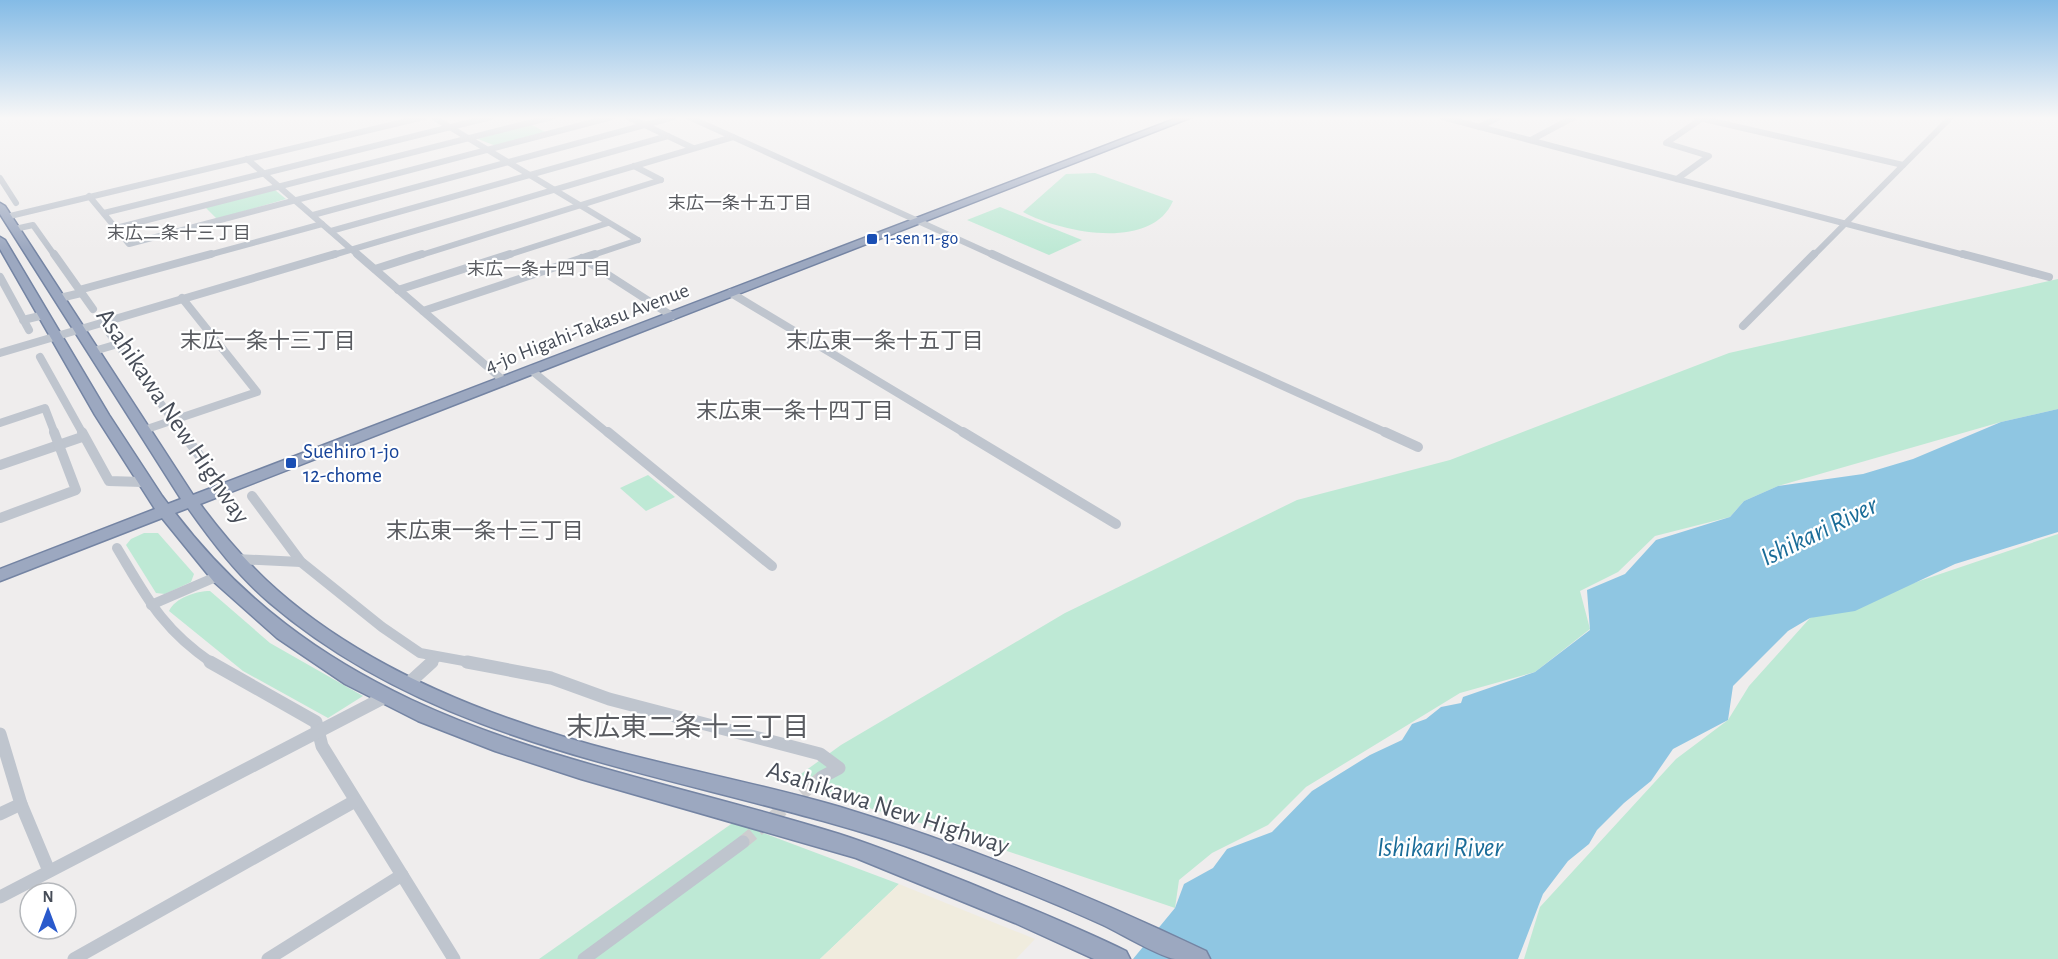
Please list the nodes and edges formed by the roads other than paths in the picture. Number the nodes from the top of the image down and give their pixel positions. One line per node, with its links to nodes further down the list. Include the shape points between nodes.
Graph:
1 (235, 162): 24 (street)
2 (250, 162): 17 (street)
3 (310, 162): 17 (street)
4 (375, 162): 21 (street)
5 (443, 162): 25 (street)
6 (509, 162): 18 (street); 29 (street)
7 (578, 162): 18 (street)
8 (648, 162): 16 (street)
9 (788, 162): 30 (street)
10 (1072, 162): 30 (highway, 4-jo Higahi-Takasu Avenue)
11 (1612, 162): 20 (street)
12 (1702, 162): 20 (street)
13 (1889, 162): 15 (street)
14 (1906, 162): 15 (street)
15 (1903, 165): 33 (street)
16 (634, 166): 22 (street); 26 (street, via 661,180)
17 (264, 173): 21 (street); 28 (street)
18 (531, 175): 22 (street); 35 (street)
19 (0, 178): 27 (street)
20 (1677, 179): 33 (street)
21 (279, 186): 25 (street); 34 (street)
22 (554, 189): 26 (street); 37 (street)
23 (0, 193): 27 (street)
24 (89, 196): 27 (street); 28 (street)
25 (296, 200): 29 (street); 34 (street, via 129,244)
26 (582, 206): 31 (street); 39 (street)
27 (9, 209): 43 (street, via 33,225); 45 (highway, Asahikawa New Highway)
28 (104, 213): 34 (street)
29 (313, 215): 32 (street)
30 (919, 221): 44 (highway, 4-jo Higahi-Takasu Avenue); 68 (street)
31 (608, 223): 38 (street, via 638,240); 42 (street)
32 (322, 224): 35 (street); 43 (street)
33 (1845, 224): 41 (street); 52 (street)
34 (116, 228)
35 (331, 231): 37 (street)
36 (1, 242): 49 (highway)
37 (352, 248): 39 (street); 46 (street)
38 (582, 258): 48 (street); 50 (street)
39 (375, 269): 42 (street)
40 (0, 277): 51 (street)
41 (2049, 277)
42 (398, 290): 48 (street)
43 (80, 291): 45 (street); 47 (street)
44 (731, 293): 50 (highway, 4-jo Higahi-Takasu Avenue); 76 (street)
45 (60, 298): 53 (highway, Asahikawa New Highway)
46 (182, 298): 53 (street); 63 (street, via 257,392)
47 (93, 309)
48 (423, 311): 62 (street)
49 (44, 315): 51 (street); 56 (highway)
50 (672, 316): 61 (highway, 4-jo Higahi-Takasu Avenue)
51 (23, 320): 54 (street)
52 (1743, 326)
53 (79, 329): 56 (street); 58 (highway, Asahikawa New Highway)
54 (29, 330)
55 (110, 334): 57 (street)
56 (56, 336): 59 (street); 71 (highway)
57 (118, 344): 58 (street); 63 (street)
58 (94, 351): 65 (highway, Asahikawa New Highway)
59 (0, 353)
60 (40, 357): 66 (street)
61 (531, 370): 62 (highway, 4-jo Higahi-Takasu Avenue); 80 (street)
62 (504, 381): 73 (highway, 4-jo Higahi-Takasu Avenue)
63 (172, 420): 65 (street); 69 (street)
64 (0, 423): 67 (street, via 45,408)
65 (144, 430): 73 (highway, Asahikawa New Highway)
66 (82, 437): 67 (street); 71 (street, via 109,482)
67 (59, 445): 70 (street); 75 (street, via 76,490)
68 (1418, 447)
69 (205, 463)
70 (0, 465)
71 (142, 482): 74 (highway)
72 (252, 496): 79 (street)
73 (190, 502): 74 (highway, 4-jo Higahi-Takasu Avenue); 78 (highway, Asahikawa New Highway)
74 (164, 512): 81 (highway, 4-jo Higahi-Takasu Avenue); 82 (highway)
75 (0, 518)
76 (1116, 524)
77 (117, 548): 83 (street)
78 (236, 559): 79 (street); 85 (highway, Asahikawa New Highway, via 292,612 345,648)
79 (301, 562): 84 (street, via 382,627 420,653)
80 (772, 566)
81 (0, 575)
82 (218, 576): 83 (street); 86 (highway, via 276,628)
83 (151, 605): 87 (street, via 197,651 235,678 316,722)
84 (437, 657): 85 (street); 89 (street, via 551,678 609,699 820,754 839,768)
85 (409, 683): 102 (highway, Asahikawa New Highway, via 476,713 590,752 862,823 1056,894)
86 (385, 697): 87 (street); 101 (highway, via 503,748 562,768 839,844 1007,909)
87 (319, 733): 90 (street, via 322,746); 94 (street)
88 (1, 739): 91 (street)
89 (822, 777)
90 (355, 801): 95 (street); 97 (street)
91 (21, 804): 92 (street); 94 (street)
92 (0, 814)
93 (743, 842): 100 (street)
94 (49, 871): 96 (street)
95 (402, 875): 98 (street); 99 (street)
96 (0, 897)
97 (74, 959)
98 (268, 959)
99 (454, 959)
100 (584, 959)
101 (1118, 959)
102 (1198, 959)

